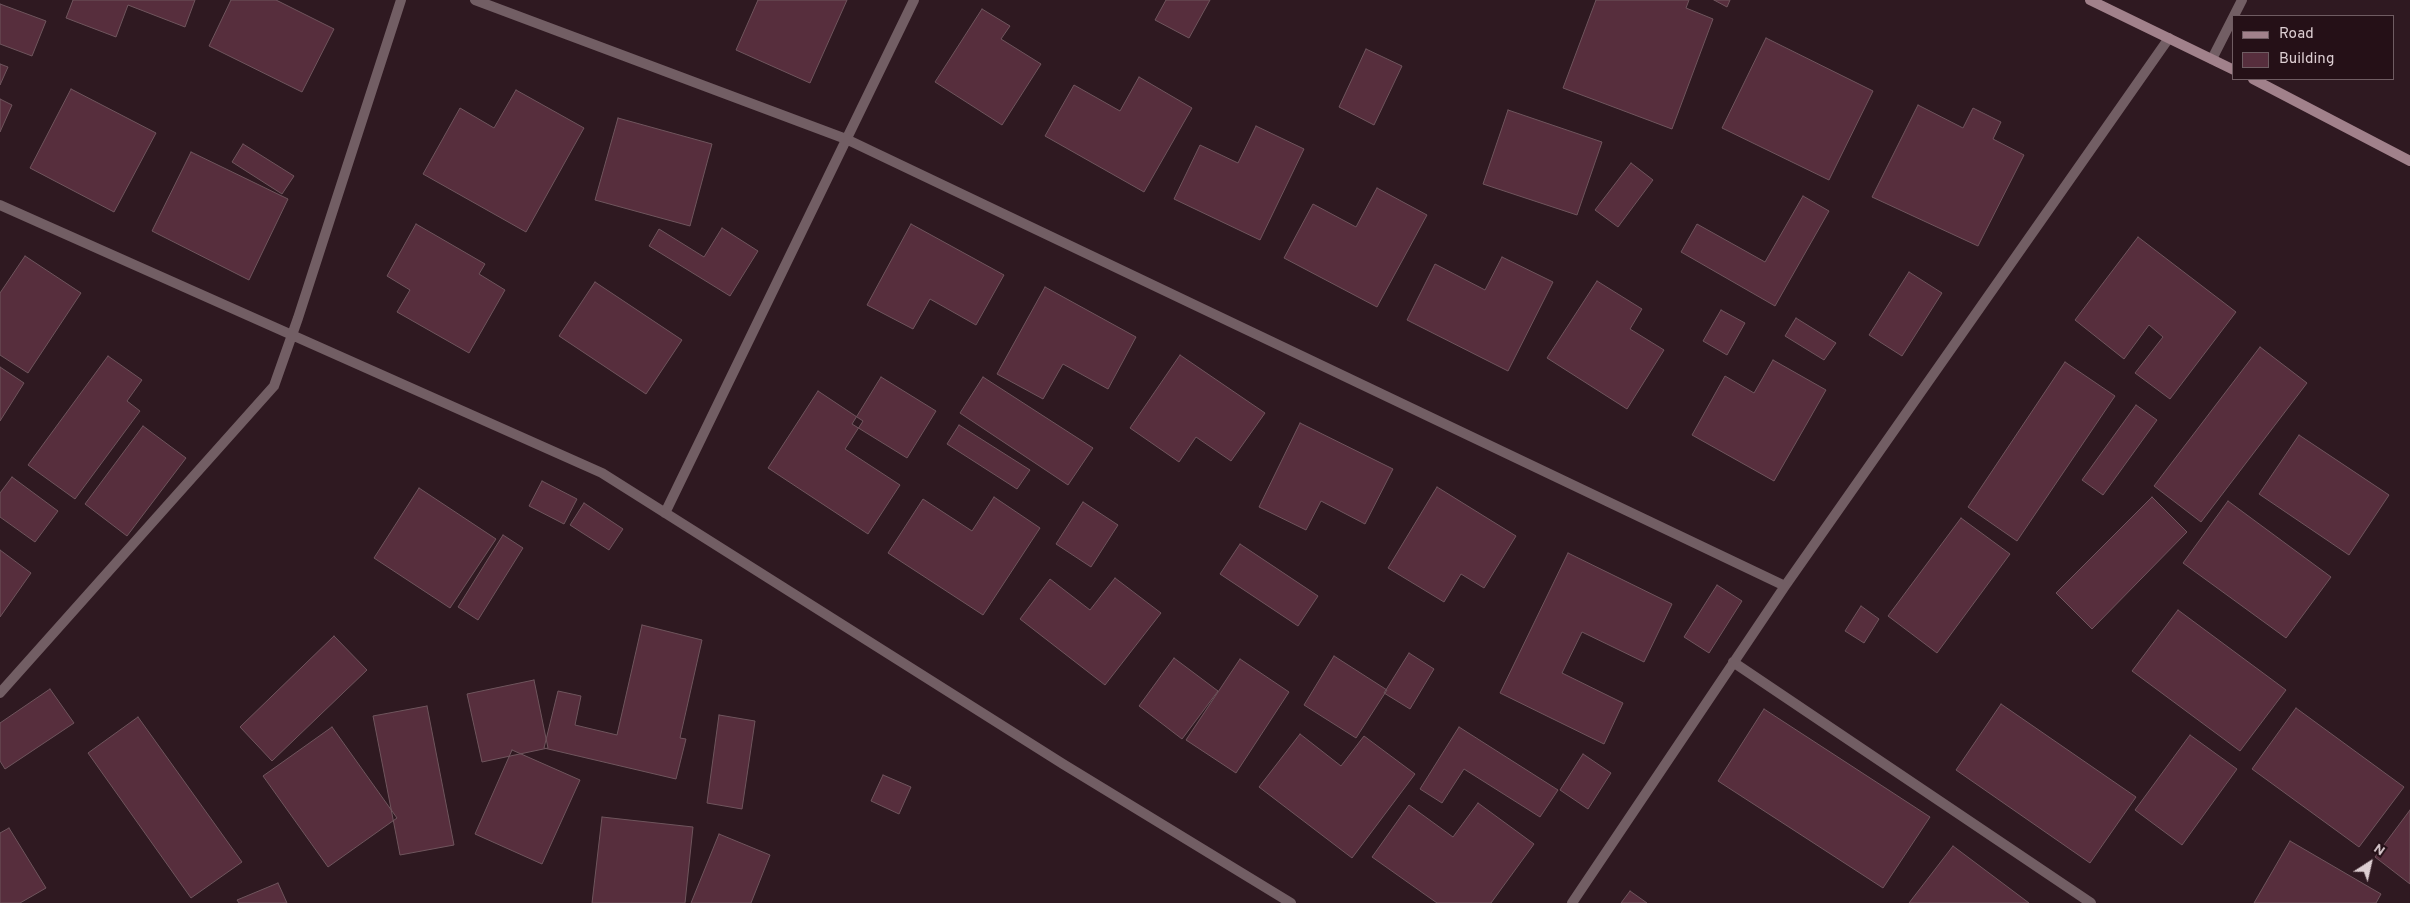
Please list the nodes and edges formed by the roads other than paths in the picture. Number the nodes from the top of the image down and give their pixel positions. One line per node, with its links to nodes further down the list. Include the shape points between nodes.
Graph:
1 (401, 0): 15 (street)
2 (475, 0): 12 (street)
3 (914, 0): 12 (street)
4 (2090, 0): 8 (main road)
5 (2242, 0): 6 (street)
6 (2234, 15)
7 (2232, 20): 9 (street)
8 (2169, 38): 9 (main road); 17 (street)
9 (2212, 59): 10 (main road)
10 (2232, 69)
11 (2254, 80): 13 (main road)
12 (846, 139): 16 (street); 17 (street)
13 (2410, 161)
14 (0, 205): 15 (street)
15 (292, 335): 16 (street, via 602,473); 19 (street, via 274,386)
16 (665, 514): 20 (street)
17 (1785, 586): 18 (street)
18 (1733, 662): 21 (street); 22 (street)
19 (0, 693)
20 (1291, 903)
21 (1572, 903)
22 (2091, 903)

